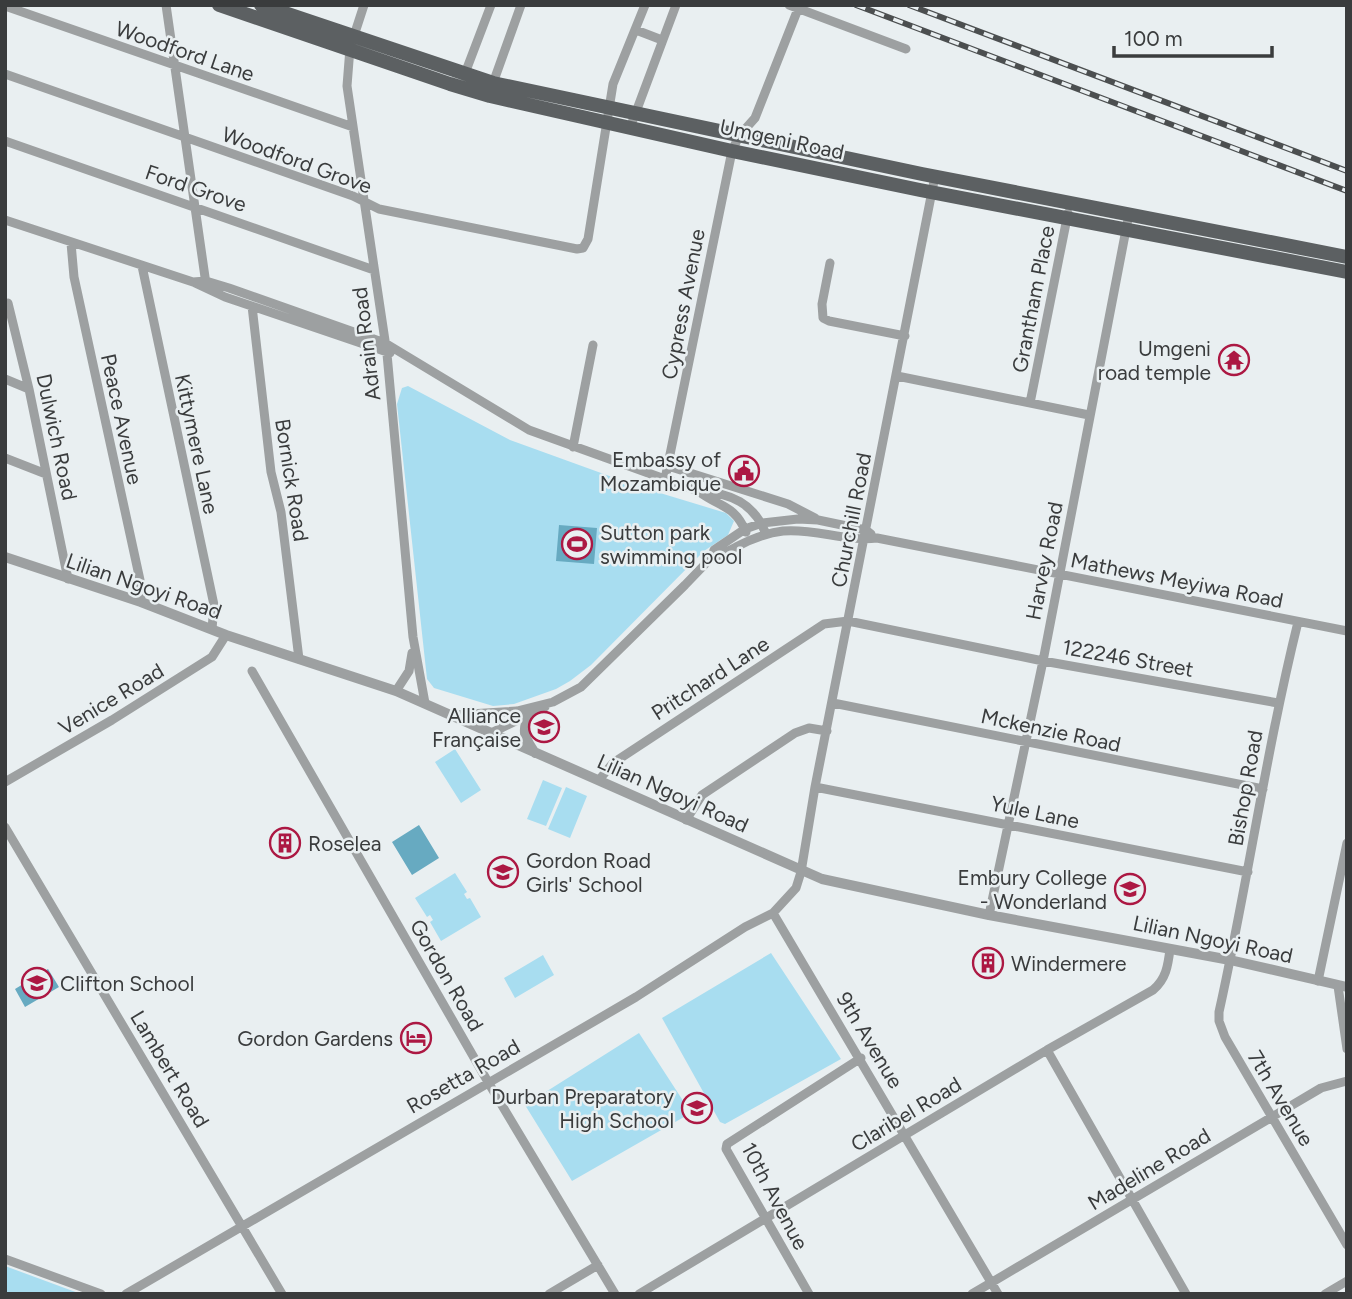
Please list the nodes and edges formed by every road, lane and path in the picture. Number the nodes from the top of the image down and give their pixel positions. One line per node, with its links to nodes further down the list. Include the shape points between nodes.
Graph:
1 (166, 5): 15 (street)
2 (219, 5): 13 (main road, Umgeni Road)
3 (261, 5): 13 (main road, Umgeni Road)
4 (364, 5): 13 (street, Adrain Road)
5 (491, 5): 17 (street)
6 (521, 5): 18 (street)
7 (645, 5): 11 (street)
8 (676, 5): 12 (street)
9 (5, 6): 15 (street, Woodford Lane)
10 (793, 7): 14 (street); 24 (street, Cypress Avenue, via 755,118)
11 (636, 30): 12 (street); 19 (street, via 613,84)
12 (662, 40): 20 (street)
13 (352, 42): 17 (main road, Umgeni Road); 22 (street, Adrain Road, via 347,86)
14 (906, 50)
15 (173, 65): 22 (street, Woodford Lane); 25 (street)
16 (5, 74): 25 (street, Woodford Grove)
17 (463, 82): 18 (main road, Umgeni Road)
18 (492, 89): 19 (main road, Umgeni Road); 21 (main road, Umgeni Road)
19 (610, 107): 20 (main road, Umgeni Road); 21 (street)
20 (634, 113): 23 (street); 24 (main road, Umgeni Road)
21 (608, 123): 23 (main road, Umgeni Road); 33 (street, Woodford Grove, via 588,239 577,250 392,212)
22 (353, 127): 33 (street, Adrain Road)
23 (630, 128): 27 (main road, Umgeni Road)
24 (739, 136): 27 (street, Cypress Avenue); 28 (main road, Umgeni Road)
25 (184, 137): 33 (street, Woodford Grove); 34 (street)
26 (5, 141): 34 (street, Ford Grove)
27 (732, 151): 29 (main road, Umgeni Road); 60 (street, Cypress Avenue)
28 (850, 158): 29 (main road); 30 (main road, Umgeni Road)
29 (846, 174): 31 (main road, Umgeni Road)
30 (935, 176): 31 (street, Churchill Road); 32 (main road, Umgeni Road)
31 (932, 192): 36 (main road, Umgeni Road); 48 (street, Churchill Road)
32 (1070, 201): 35 (main road, Umgeni Road); 36 (street, Grantham Place)
33 (365, 202): 43 (street, Adrain Road)
34 (194, 206): 43 (street, Ford Grove); 45 (street)
35 (1129, 214): 38 (street, Harvey Road); 40 (main road, Umgeni Road)
36 (1067, 218): 38 (main road, Umgeni Road); 56 (street, Grantham Place)
37 (5, 220): 39 (street)
38 (1126, 229): 44 (main road, Umgeni Road); 57 (street, Harvey Road)
39 (71, 243): 42 (street); 74 (street, Peace Avenue, via 74,277)
40 (1347, 257)
41 (830, 263): 48 (street, via 823,318)
42 (142, 266): 45 (street); 77 (street, Kittymere Lane, via 214,606)
43 (374, 270): 49 (street, Adrain Road)
44 (1347, 272)
45 (206, 285): 47 (street); 49 (street)
46 (8, 303): 55 (street, Dulwich Road)
47 (252, 306): 52 (street); 81 (street, Bornick Road)
48 (905, 336): 53 (street, Churchill Road)
49 (385, 343): 51 (street); 52 (street, Adrain Road)
50 (593, 345): 58 (street)
51 (400, 353): 52 (street); 58 (street, via 529,430)
52 (387, 354): 80 (street, Adrain Road)
53 (897, 376): 56 (street); 68 (street, Churchill Road)
54 (5, 379): 55 (street)
55 (29, 389): 61 (street, Dulwich Road)
56 (1030, 403): 57 (street)
57 (1089, 415): 72 (street, Harvey Road)
58 (573, 447): 62 (street)
59 (5, 458): 61 (street)
60 (668, 466): 62 (street, Cypress Avenue); 64 (street, via 788,504)
61 (46, 474): 73 (street, Dulwich Road)
62 (665, 479): 63 (street)
63 (698, 491): 65 (street, via 740,500); 66 (street, via 731,509)
64 (818, 520): 65 (street, Mathews Meyiwa Road); 68 (street, Mathews Meyiwa Road)
65 (762, 523): 66 (street, Mathews Meyiwa Road); 67 (street)
66 (745, 529): 69 (street); 71 (street, Mathews Meyiwa Road, via 714,550)
67 (766, 534): 68 (street, Mathews Meyiwa Road, via 799,530); 69 (street, Mathews Meyiwa Road)
68 (865, 535): 72 (street, Mathews Meyiwa Road); 75 (street, Churchill Road)
69 (750, 540): 71 (street, Mathews Meyiwa Road)
70 (5, 557): 73 (street, Lilian Ngoyi Road)
71 (711, 558): 85 (street, Mathews Meyiwa Road, via 590,679)
72 (1059, 574): 76 (street, Mathews Meyiwa Road); 82 (street, Harvey Road)
73 (68, 579): 74 (street, Lilian Ngoyi Road)
74 (141, 602): 77 (street, Lilian Ngoyi Road)
75 (848, 621): 82 (street, 122246 Street); 87 (street, Churchill Road); 95 (street, Pritchard Lane, via 824,624 613,763)
76 (1298, 622): 78 (street, Mathews Meyiwa Road); 88 (street, Bishop Road)
77 (212, 629): 79 (street, Lilian Ngoyi Road)
78 (1347, 631)
79 (226, 635): 81 (street, Lilian Ngoyi Road); 96 (street, Venice Road, via 212,657)
80 (412, 637): 84 (street, Adrain Road, via 409,671); 86 (street, Adrain Road)
81 (299, 659): 84 (street, Lilian Ngoyi Road)
82 (1042, 661): 88 (street, 122246 Street); 93 (street, Harvey Road)
83 (252, 671): 114 (street, Gordon Road)
84 (396, 691): 86 (street, Lilian Ngoyi Road)
85 (553, 702): 89 (street, via 506,712); 90 (street, Mathews Meyiwa Road)
86 (425, 703): 89 (street, Lilian Ngoyi Road)
87 (833, 703): 91 (street, Churchill Road); 93 (street, Mckenzie Road)
88 (1278, 703): 98 (street, Bishop Road)
89 (453, 715): 92 (street, Lilian Ngoyi Road)
90 (530, 715): 92 (street, Mathews Meyiwa Road); 94 (street, via 524,733)
91 (827, 731): 97 (street, Churchill Road); 99 (street, via 798,731 702,795)
92 (491, 733): 94 (street, Lilian Ngoyi Road)
93 (1025, 742): 98 (street, Mckenzie Road); 100 (street, Harvey Road)
94 (535, 753): 95 (street, Lilian Ngoyi Road)
95 (599, 780): 99 (street, Lilian Ngoyi Road)
96 (5, 782)
97 (815, 787): 100 (street, Yule Lane); 103 (street, Churchill Road)
98 (1263, 789): 104 (street, Bishop Road)
99 (686, 820): 103 (street, Lilian Ngoyi Road)
100 (1008, 824): 104 (street, Yule Lane); 106 (street, Harvey Road)
101 (5, 827): 120 (street, Lambert Road)
102 (1347, 843): 109 (street)
103 (801, 872): 105 (street, Rosetta Road, via 792,895); 106 (street, Lilian Ngoyi Road)
104 (1248, 872): 108 (street, Bishop Road)
105 (773, 913): 113 (street, 9th Avenue); 114 (street, Rosetta Road)
106 (989, 915): 107 (street, Lilian Ngoyi Road)
107 (1170, 949): 108 (street, Lilian Ngoyi Road); 112 (street, Claribel Road, via 1161,984)
108 (1230, 960): 109 (street, Lilian Ngoyi Road); 116 (street, 7th Avenue, via 1219,1021)
109 (1318, 981): 110 (street, Lilian Ngoyi Road)
110 (1342, 986): 111 (street)
111 (1347, 1049)
112 (1047, 1051): 117 (street, Claribel Road); 118 (street)
113 (860, 1058): 117 (street, 9th Avenue); 119 (street, 10th Avenue, via 727,1144 728,1155)
114 (488, 1082): 120 (street, Rosetta Road); 123 (street, Gordon Road)
115 (1347, 1082): 116 (street, Madeline Road, via 1321,1088)
116 (1272, 1116): 118 (street, Madeline Road); 121 (street, 7th Avenue)
117 (906, 1135): 119 (street, Claribel Road); 125 (street, 9th Avenue)
118 (1132, 1200): 125 (street, Madeline Road); 135 (street)
119 (765, 1219): 131 (street, Claribel Road); 132 (street, 10th Avenue)
120 (242, 1226): 127 (street, Rosetta Road); 128 (street, Lambert Road)
121 (1347, 1245)
122 (5, 1259): 126 (street)
123 (598, 1265): 129 (street); 130 (street, Gordon Road)
124 (1347, 1281): 136 (street)
125 (992, 1282): 133 (street, Madeline Road); 134 (street, 9th Avenue)
126 (101, 1294)
127 (125, 1294)
128 (282, 1294)
129 (549, 1294)
130 (615, 1294)
131 (639, 1294)
132 (809, 1294)
133 (972, 1294)
134 (998, 1294)
135 (1186, 1294)
136 (1325, 1294)

